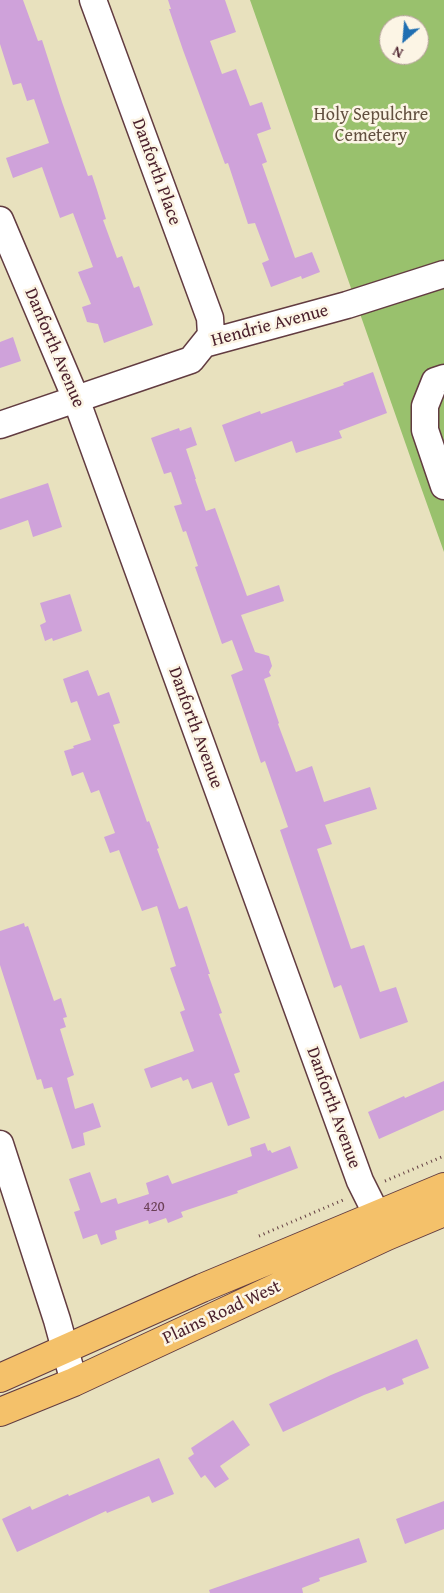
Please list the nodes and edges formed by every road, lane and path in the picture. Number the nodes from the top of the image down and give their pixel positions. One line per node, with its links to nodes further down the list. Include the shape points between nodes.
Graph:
1 (93, 0): 4 (street, Danforth Place, via 210,318 211,335)
2 (0, 220): 6 (street, Danforth Avenue)
3 (444, 274): 4 (street, Hendrie Avenue, via 347,305)
4 (204, 344): 6 (street, Hendrie Avenue, via 191,360)
5 (444, 378): 8 (street, via 435,382 425,406 425,430)
6 (76, 398): 7 (street, Hendrie Avenue); 12 (street, Danforth Avenue, via 360,1181)
7 (0, 425)
8 (444, 486)
9 (0, 1144): 13 (street)
10 (444, 1187): 12 (main road, Plains Road West)
11 (444, 1212): 12 (main road, Plains Road West)
12 (382, 1226): 13 (main road, Plains Road West, via 202,1288); 15 (main road, Plains Road West)
13 (65, 1350): 14 (main road, Plains Road West); 15 (street)
14 (0, 1378)
15 (74, 1382): 16 (main road, Plains Road West)
16 (0, 1412)

